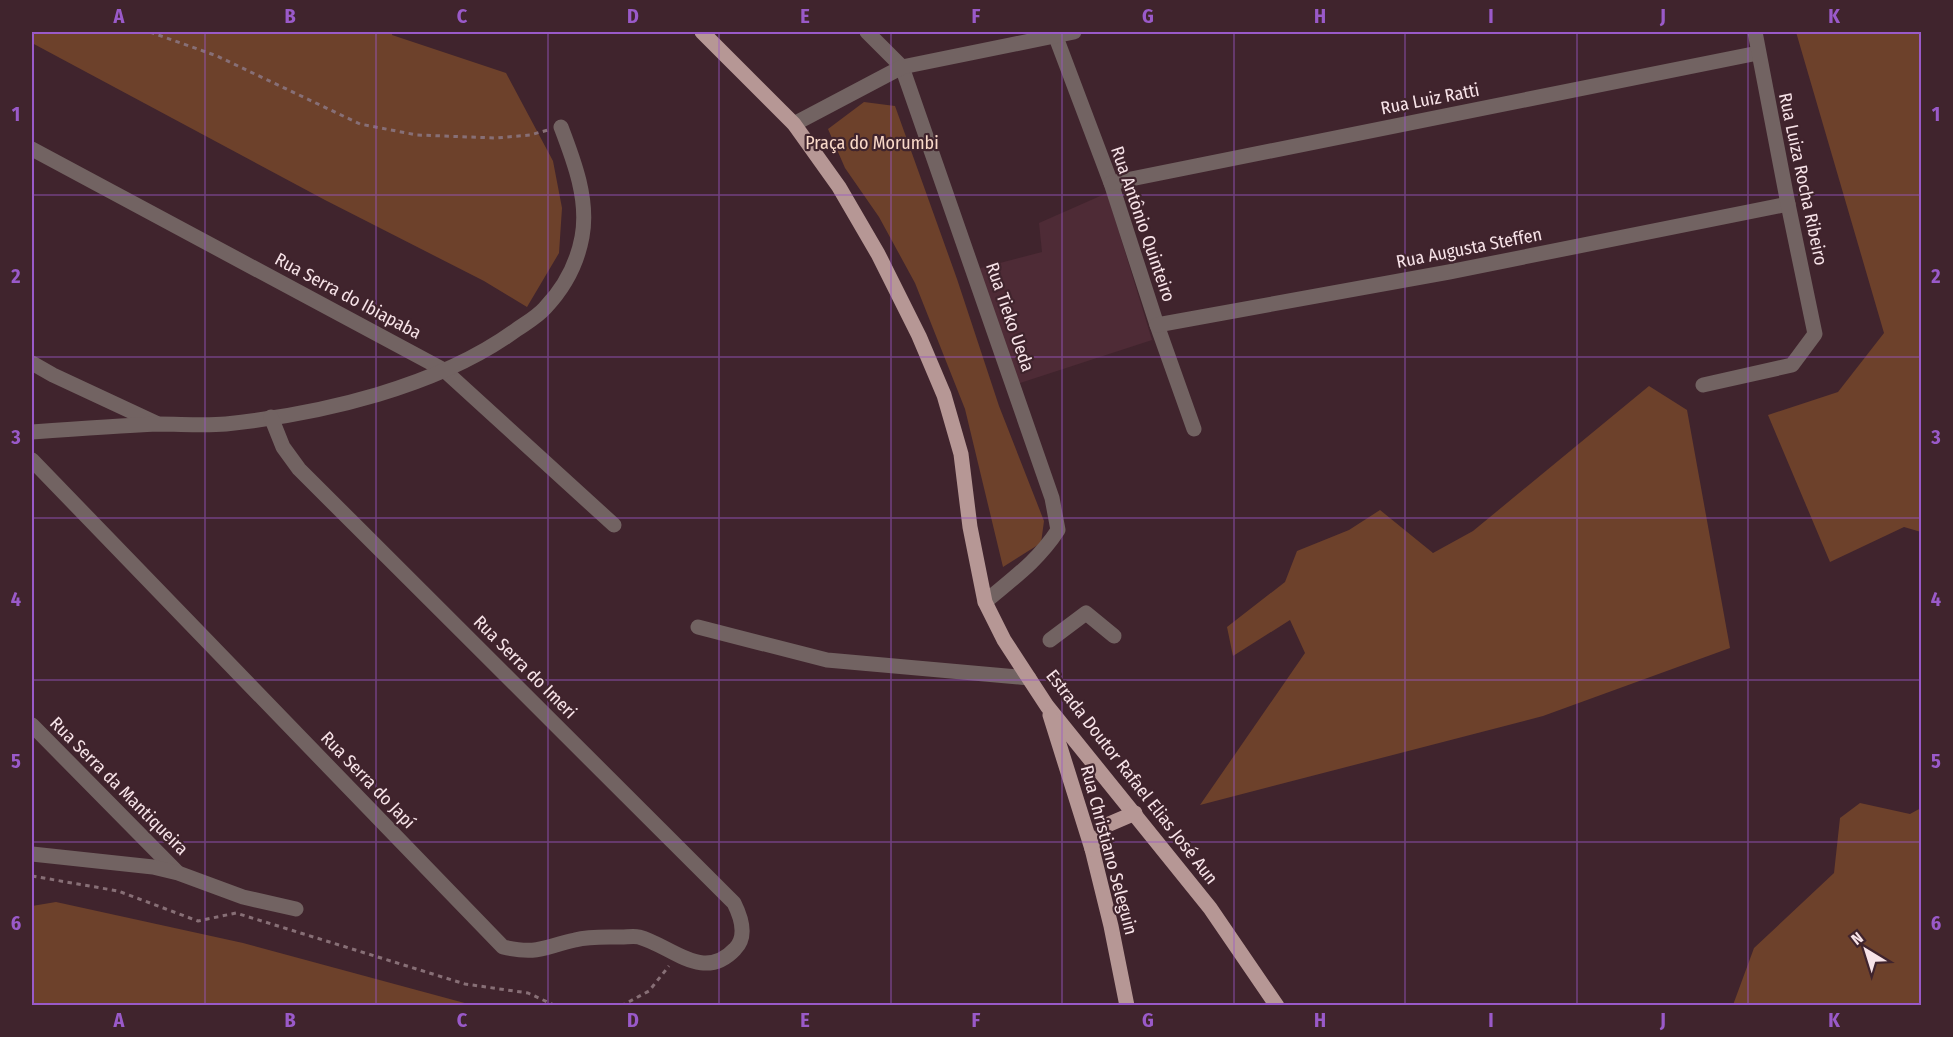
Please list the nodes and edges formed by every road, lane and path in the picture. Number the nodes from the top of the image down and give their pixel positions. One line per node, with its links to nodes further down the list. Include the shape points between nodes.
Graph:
1 (150, 32): 10 (path, via 217,56 360,124 417,135 496,138)
2 (702, 32): 9 (main road, Estrada Doutor Rafael Elias José Aun)
3 (867, 32): 8 (street, Rua Tieko Ueda)
4 (1074, 32): 6 (street)
5 (1755, 32): 7 (street, Rua Luiza Rocha Ribeiro)
6 (1054, 34): 8 (street); 12 (street, Rua Antônio Quinteiro)
7 (1758, 53): 12 (street, Rua Luiz Ratti); 13 (street, Rua Luiza Rocha Ribeiro)
8 (902, 66): 9 (street); 24 (street, Rua Tieko Ueda, via 1052,498 1058,530 1037,558)
9 (794, 124): 24 (main road, Estrada Doutor Rafael Elias José Aun, via 839,187 878,254 944,395 961,454 969,527)
10 (561, 127): 16 (street, via 582,199 582,235 571,274 544,309 496,344)
11 (32, 149): 16 (street, Rua Serra do Ibiapaba)
12 (1111, 183): 14 (street, Rua Antônio Quinteiro)
13 (1788, 204): 14 (street, Rua Augusta Steffen); 17 (street, Rua Luiza Rocha Ribeiro, via 1815,334 1792,365)
14 (1157, 325): 20 (street, Rua Antônio Quinteiro)
15 (32, 363): 19 (street)
16 (444, 370): 18 (street, via 369,398); 23 (street, Rua Serra do Ibiapaba)
17 (1703, 385)
18 (271, 417): 19 (street, via 224,424); 37 (street, Rua Serra do Imeri, via 283,447 299,469 734,903 743,922)
19 (159, 424): 21 (street)
20 (1194, 429)
21 (32, 432)
22 (32, 460): 38 (street, Rua Serra do Japí, via 503,947 524,952 576,939 638,936)
23 (614, 525)
24 (985, 602): 28 (main road, Estrada Doutor Rafael Elias José Aun)
25 (698, 627): 28 (street, via 827,660)
26 (1114, 636): 27 (street, via 1086,613)
27 (1050, 640)
28 (1029, 678): 29 (main road, Estrada Doutor Rafael Elias José Aun)
29 (1047, 706): 31 (main road, Estrada Doutor Rafael Elias José Aun); 32 (main road, Rua Christiano Seleguin)
30 (32, 725): 34 (street, Rua Serra da Mantiqueira)
31 (1135, 813): 32 (main road, via 1107,825); 42 (main road, Estrada Doutor Rafael Elias José Aun, via 1210,908)
32 (1092, 849): 41 (main road, Rua Christiano Seleguin)
33 (32, 854): 34 (street)
34 (178, 873): 36 (street, via 243,897)
35 (32, 876): 39 (path, via 118,891 198,921 236,913 465,984 528,993)
36 (296, 909)
37 (739, 945): 38 (street, Rua Serra do Japí, via 726,959 711,964)
38 (677, 956): 40 (path, via 649,991)
39 (556, 1005)
40 (621, 1005)
41 (1127, 1005)
42 (1277, 1005)

